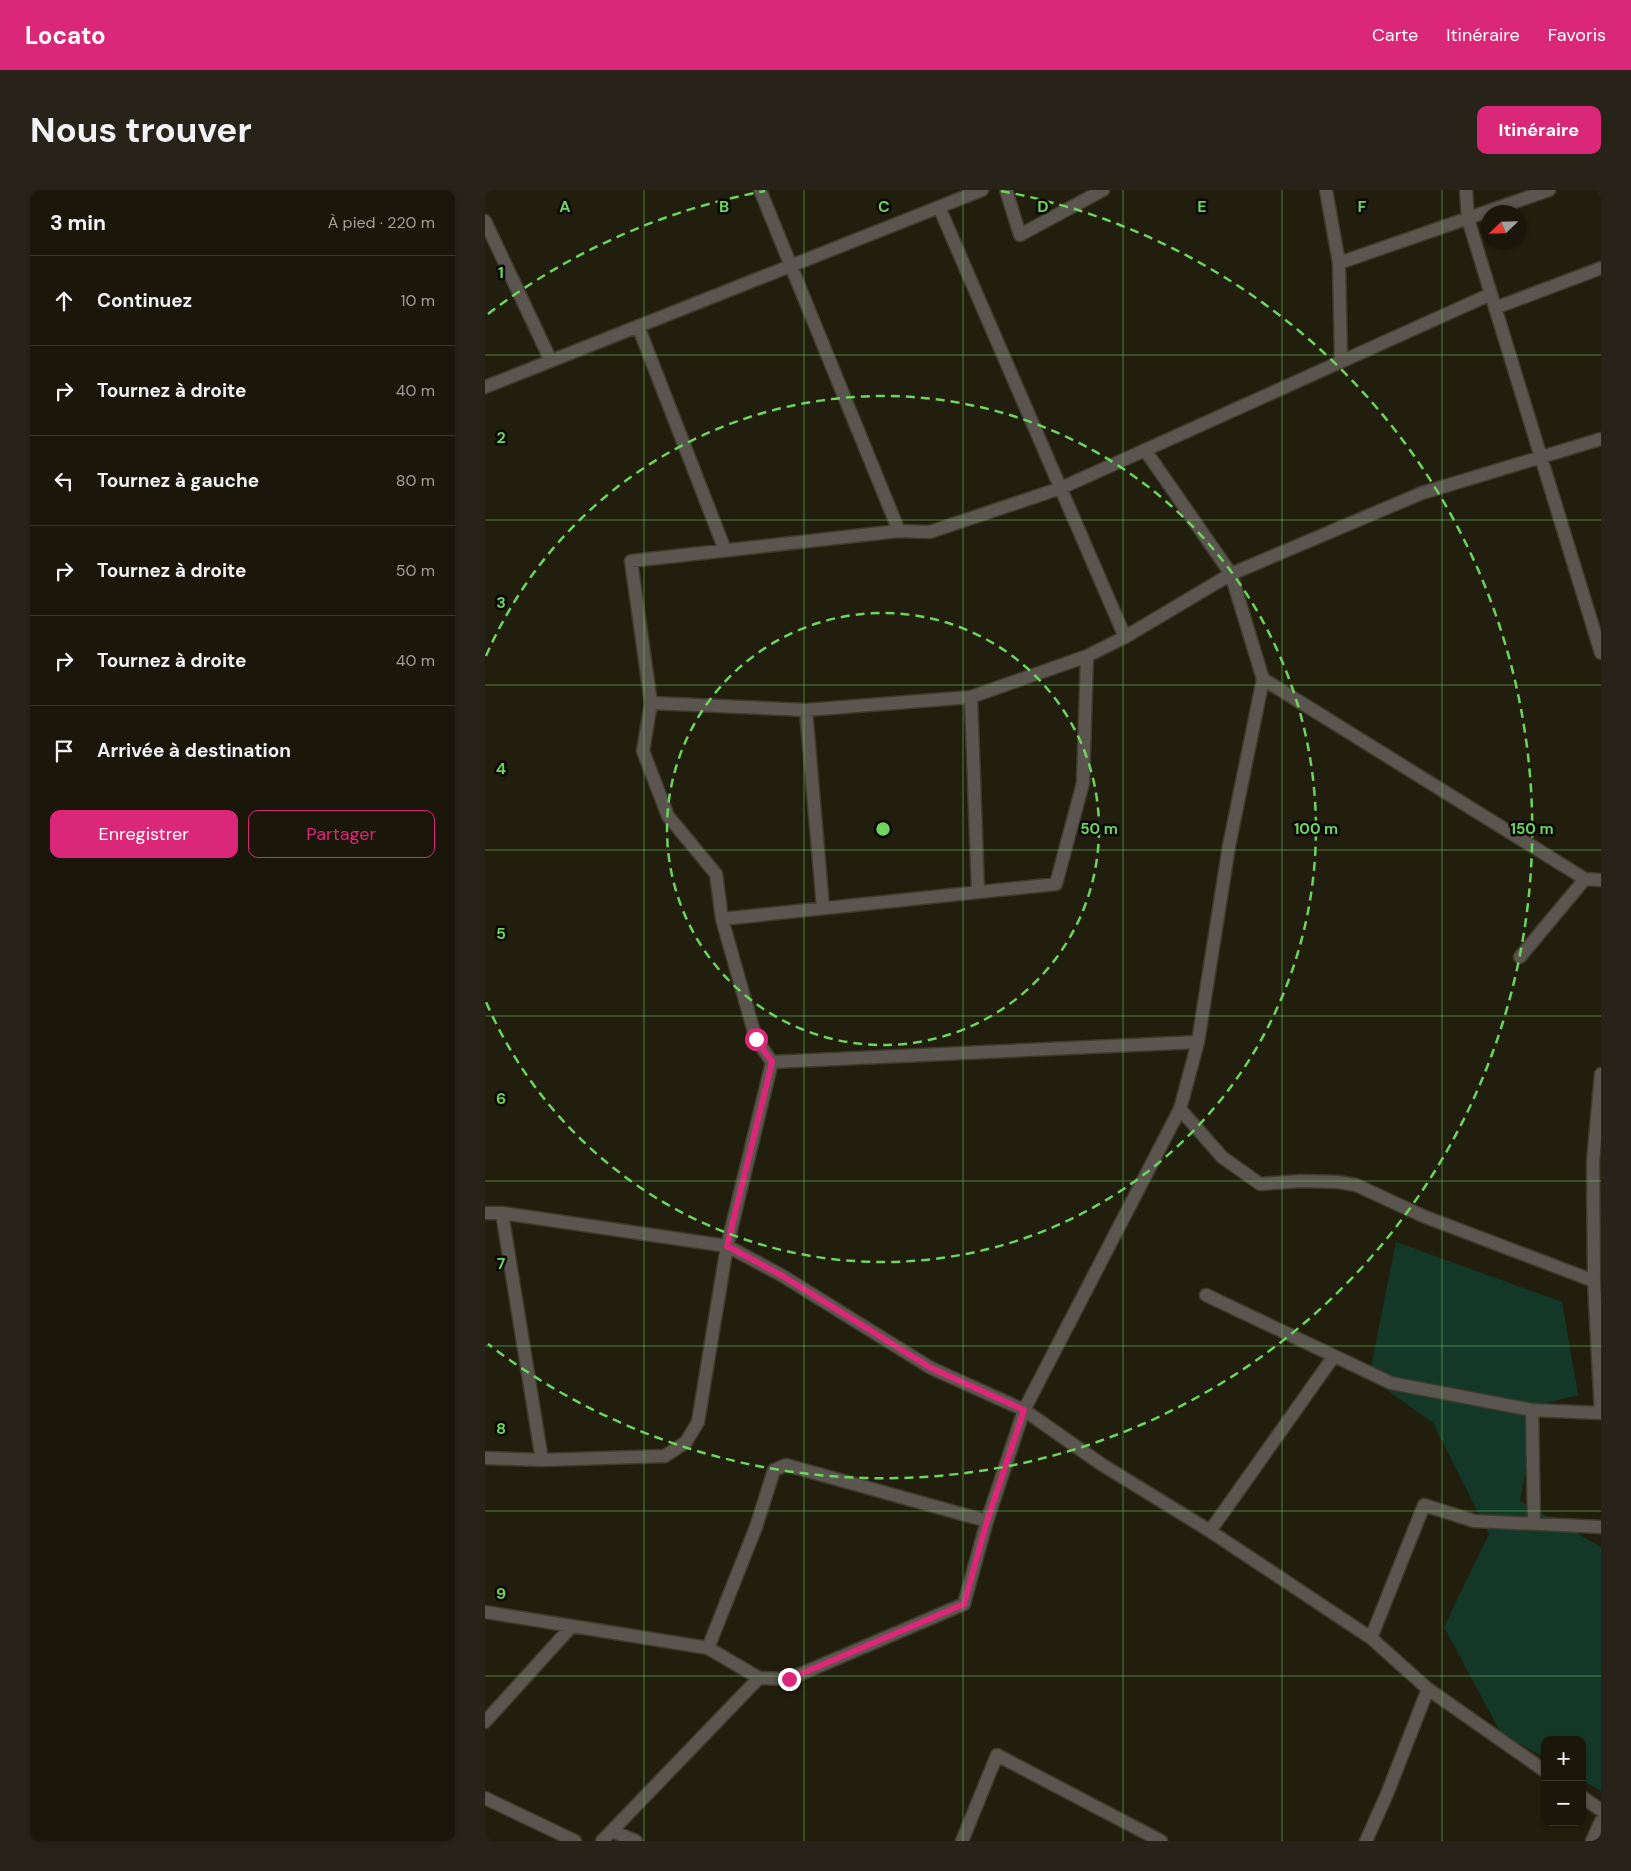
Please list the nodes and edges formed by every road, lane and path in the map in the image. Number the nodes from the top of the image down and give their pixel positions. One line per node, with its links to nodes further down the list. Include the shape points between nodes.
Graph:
1 (760, 190): 12 (street)
2 (982, 190): 8 (street)
3 (1006, 190): 4 (street, via 1021,235)
4 (1103, 190)
5 (1326, 190): 11 (street)
6 (1466, 190): 9 (street)
7 (1549, 190): 9 (street)
8 (939, 207): 12 (street); 23 (street)
9 (1468, 219): 11 (street); 14 (street)
10 (485, 222): 17 (street)
11 (1339, 263): 18 (street)
12 (791, 266): 16 (street); 24 (street)
13 (1601, 268): 15 (street)
14 (1491, 294): 15 (street); 18 (street)
15 (1495, 308): 22 (street)
16 (638, 326): 17 (street); 25 (street)
17 (551, 361): 19 (street)
18 (1341, 362): 21 (street)
19 (485, 387)
20 (1601, 439): 22 (street)
21 (1145, 450): 23 (street); 26 (street)
22 (1541, 457): 26 (street, via 1422,493); 28 (street)
23 (1061, 488): 24 (street, via 930,532); 27 (street)
24 (899, 531): 25 (street)
25 (725, 550): 32 (street, via 631,562)
26 (1231, 574): 27 (street); 30 (street)
27 (1125, 637): 29 (street)
28 (1601, 653)
29 (1087, 656): 31 (street); 36 (street, via 1083,783 1056,884)
30 (1263, 679): 34 (street); 40 (street, via 1229,846)
31 (971, 697): 33 (street); 36 (street)
32 (651, 703): 33 (street); 38 (street, via 643,751 668,816 716,874)
33 (806, 710): 37 (street)
34 (1585, 878): 35 (street); 39 (street)
35 (1601, 880)
36 (978, 892): 37 (street)
37 (823, 908): 38 (street)
38 (722, 919): 41 (street, via 756,1039)
39 (1520, 957)
40 (1198, 1042): 41 (street); 43 (street)
41 (772, 1062): 46 (street)
42 (1601, 1074): 47 (street, via 1593,1162)
43 (1181, 1109): 47 (street, via 1222,1156 1260,1184 1301,1181 1356,1186 1423,1216); 50 (street)
44 (485, 1213): 45 (street)
45 (502, 1213): 46 (street); 54 (street)
46 (727, 1246): 50 (street, via 781,1275 931,1368); 54 (street, via 698,1422 686,1442 665,1456)
47 (1594, 1281): 52 (street)
48 (1207, 1295): 49 (street)
49 (1334, 1356): 51 (street, via 1391,1383); 58 (street)
50 (1024, 1410): 55 (street); 58 (street, via 1101,1464)
51 (1532, 1410): 52 (street); 56 (street)
52 (1601, 1413)
53 (485, 1458): 54 (street)
54 (542, 1460)
55 (987, 1521): 62 (street, via 786,1465 774,1470 756,1527); 63 (street, via 964,1604 789,1679)
56 (1534, 1524): 57 (street); 61 (street, via 1474,1521 1424,1505)
57 (1601, 1527)
58 (1210, 1531): 61 (street)
59 (485, 1612): 60 (street)
60 (571, 1627): 62 (street); 65 (street)
61 (1371, 1638): 64 (street)
62 (708, 1648): 63 (street)
63 (759, 1678): 71 (street)
64 (1428, 1689): 66 (street); 77 (street)
65 (485, 1722)
66 (1541, 1768)
67 (485, 1798): 72 (street)
68 (1586, 1800): 69 (street)
69 (1601, 1810)
70 (1601, 1821): 78 (street)
71 (612, 1831): 73 (street); 74 (street)
72 (575, 1841)
73 (602, 1841)
74 (636, 1841)
75 (962, 1841): 76 (street, via 997,1755)
76 (1161, 1841)
77 (1366, 1841)
78 (1592, 1841)

